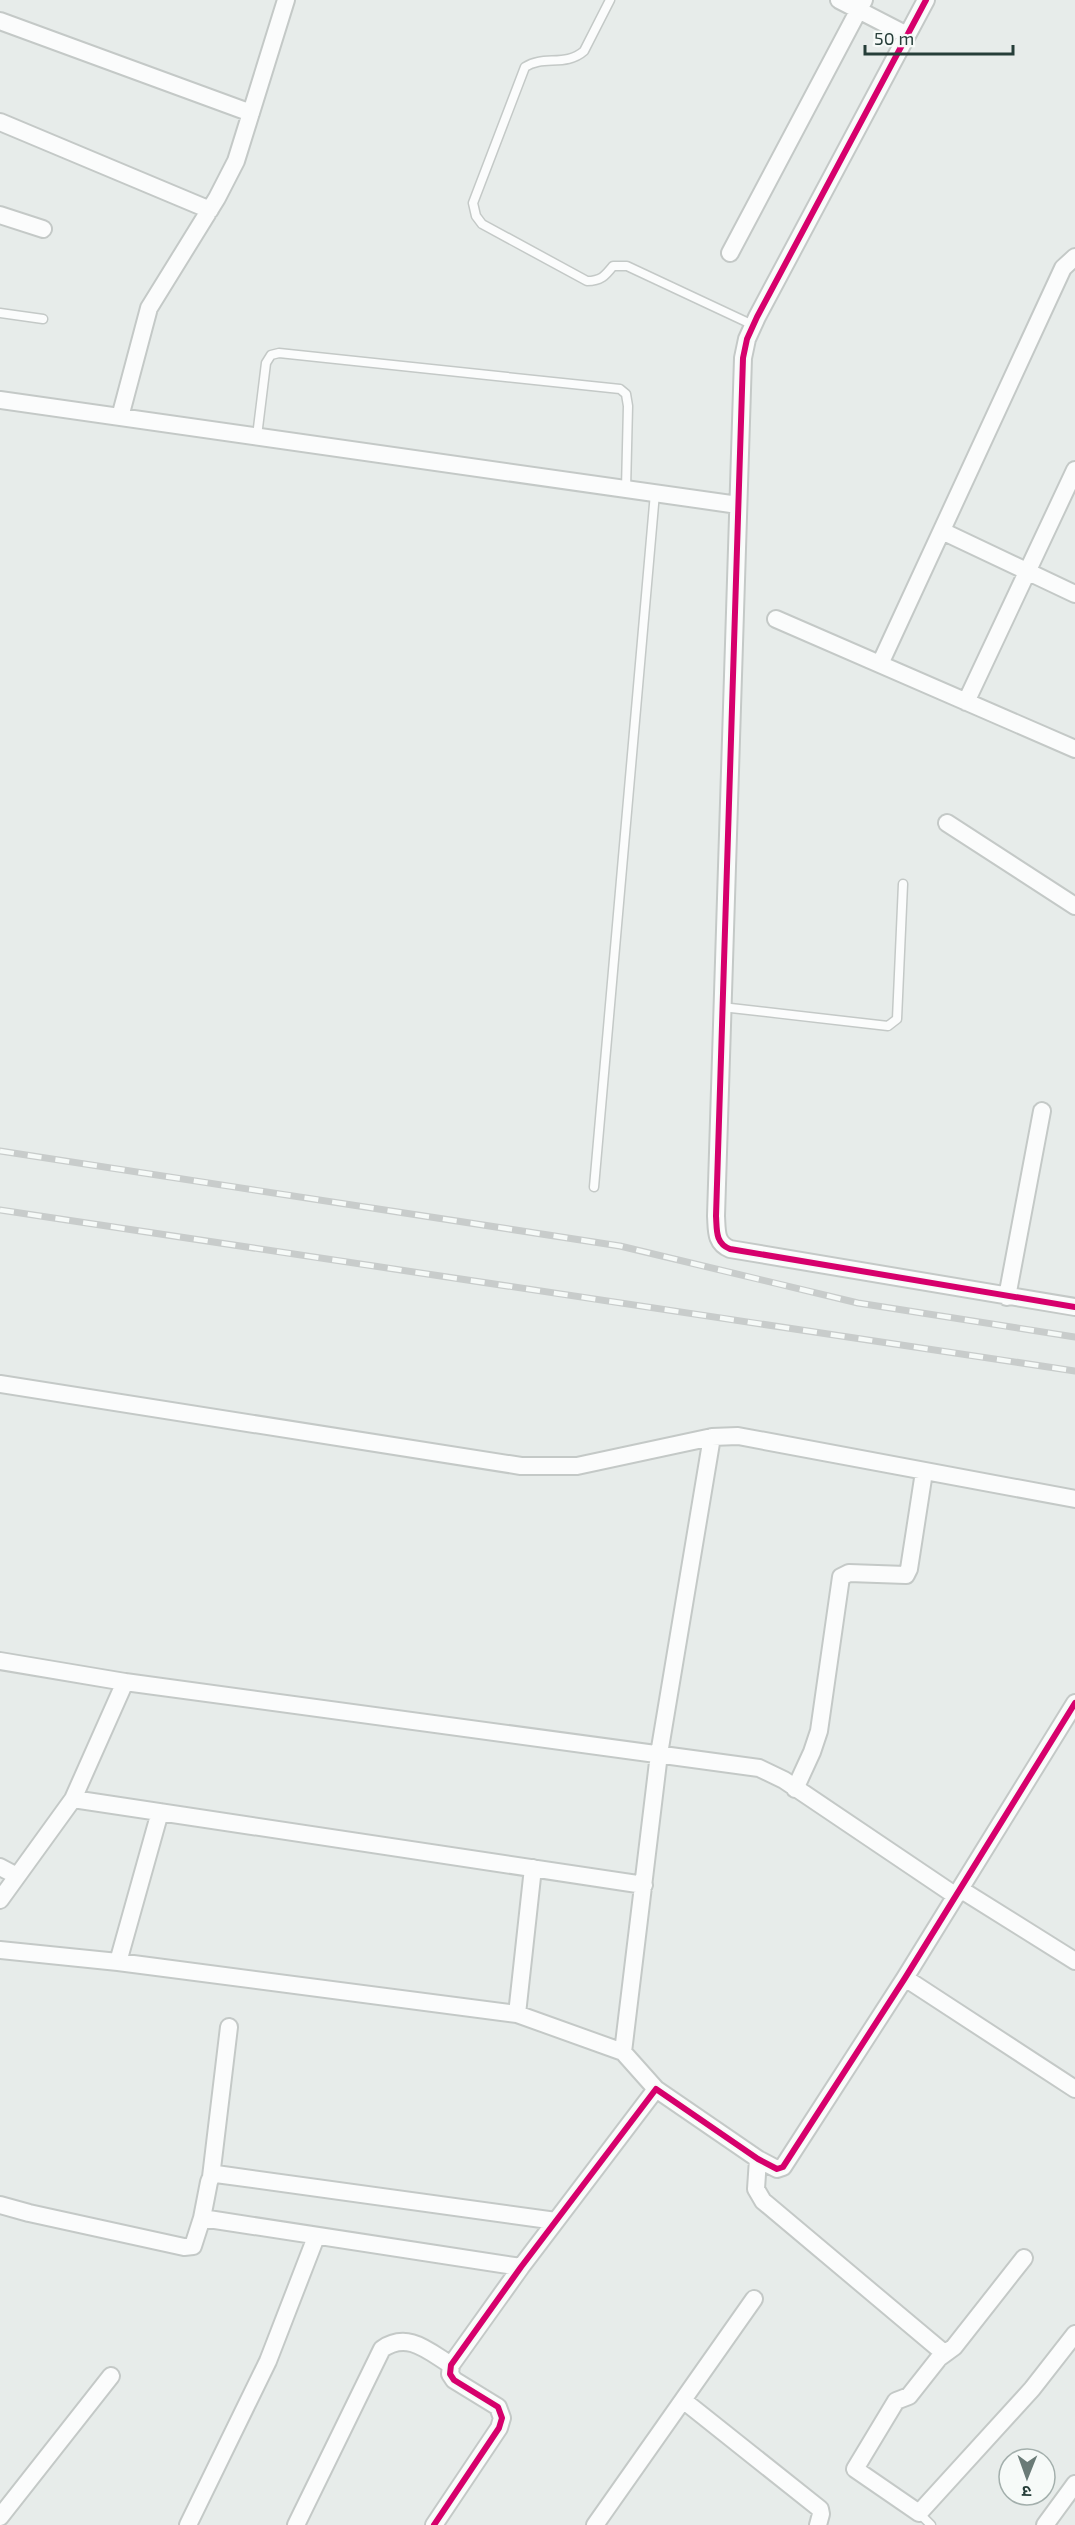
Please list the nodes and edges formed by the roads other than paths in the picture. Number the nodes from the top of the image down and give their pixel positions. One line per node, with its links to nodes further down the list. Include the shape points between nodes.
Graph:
1 (285, 0): 8 (street)
2 (610, 0): 17 (lane, via 579,56 560,62 532,62 525,67 473,203 476,216 482,224 588,280 604,277 613,266 627,266)
3 (839, 0): 5 (street)
4 (926, 0): 7 (street)
5 (861, 5): 7 (street); 13 (street)
6 (0, 21): 8 (street)
7 (907, 35): 17 (street)
8 (251, 113): 10 (street, via 236,161)
9 (0, 122): 10 (street)
10 (210, 210): 19 (street, via 149,308)
11 (0, 215): 12 (street)
12 (43, 229)
13 (730, 253)
14 (1075, 257): 25 (street, via 1063,268)
15 (0, 313): 16 (lane)
16 (43, 319)
17 (753, 325): 24 (street, via 743,358)
18 (0, 400): 19 (street)
19 (120, 417): 20 (street)
20 (257, 436): 22 (street); 22 (lane, via 266,363 271,355 279,353 620,389 626,394 628,406)
21 (1075, 470): 26 (street)
22 (626, 489): 23 (street)
23 (656, 493): 24 (street); 37 (lane)
24 (738, 505): 35 (street)
25 (942, 531): 26 (street); 29 (street)
26 (1029, 571): 27 (street); 30 (street)
27 (1075, 594)
28 (776, 619): 29 (street)
29 (880, 664): 30 (street)
30 (966, 702): 31 (street)
31 (1075, 749)
32 (947, 823): 34 (street)
33 (903, 884): 35 (lane, via 894,1024)
34 (1075, 906)
35 (722, 1007): 38 (street, via 716,1216 717,1238 722,1245)
36 (1042, 1111): 38 (street)
37 (594, 1187)
38 (1007, 1297): 39 (street)
39 (1075, 1307)
40 (0, 1384): 41 (street, via 521,1466 577,1466)
41 (712, 1437): 42 (street, via 754,1438); 48 (street)
42 (924, 1472): 43 (street); 49 (street, via 906,1575 849,1573 841,1577 819,1731)
43 (1075, 1499)
44 (0, 1661): 45 (street)
45 (125, 1682): 48 (street); 50 (street)
46 (1075, 1703): 47 (street)
47 (1068, 1731): 56 (street)
48 (659, 1754): 49 (street, via 759,1768); 55 (street)
49 (795, 1789): 56 (street)
50 (73, 1799): 51 (street); 54 (street)
51 (160, 1812): 53 (street); 60 (street)
52 (0, 1867): 54 (street)
53 (533, 1868): 55 (street); 62 (street)
54 (17, 1876): 57 (street)
55 (644, 1885): 64 (street)
56 (958, 1893): 59 (street); 61 (street)
57 (0, 1900)
58 (0, 1950): 60 (street)
59 (1075, 1961)
60 (118, 1962): 62 (street)
61 (905, 1978): 66 (street); 67 (street, via 783,2167 777,2169)
62 (517, 2014): 64 (street)
63 (229, 2027): 68 (street)
64 (623, 2052): 65 (street)
65 (656, 2089): 67 (street); 71 (street)
66 (1075, 2090)
67 (758, 2159): 77 (street, via 756,2189 764,2201)
68 (211, 2177): 70 (street); 71 (street, via 216,2174)
69 (0, 2205): 70 (street, via 184,2247 193,2246)
70 (202, 2218): 72 (street)
71 (556, 2221): 74 (street)
72 (316, 2237): 74 (street); 84 (street, via 268,2361)
73 (1024, 2258): 77 (street, via 954,2347)
74 (521, 2267): 78 (street)
75 (754, 2299): 80 (street)
76 (1075, 2334): 82 (street, via 1032,2389)
77 (944, 2354): 82 (street, via 909,2396 896,2402 855,2469)
78 (452, 2365): 85 (street, via 411,2341 392,2342 382,2349); 86 (street, via 453,2380 498,2407 501,2418 499,2428)
79 (111, 2376): 83 (street)
80 (683, 2400): 87 (street); 88 (street, via 820,2509)
81 (1075, 2484): 90 (street)
82 (919, 2513): 89 (lane)
83 (0, 2517)
84 (188, 2525)
85 (296, 2525)
86 (434, 2525)
87 (595, 2525)
88 (818, 2525)
89 (931, 2525)
90 (1045, 2525)

